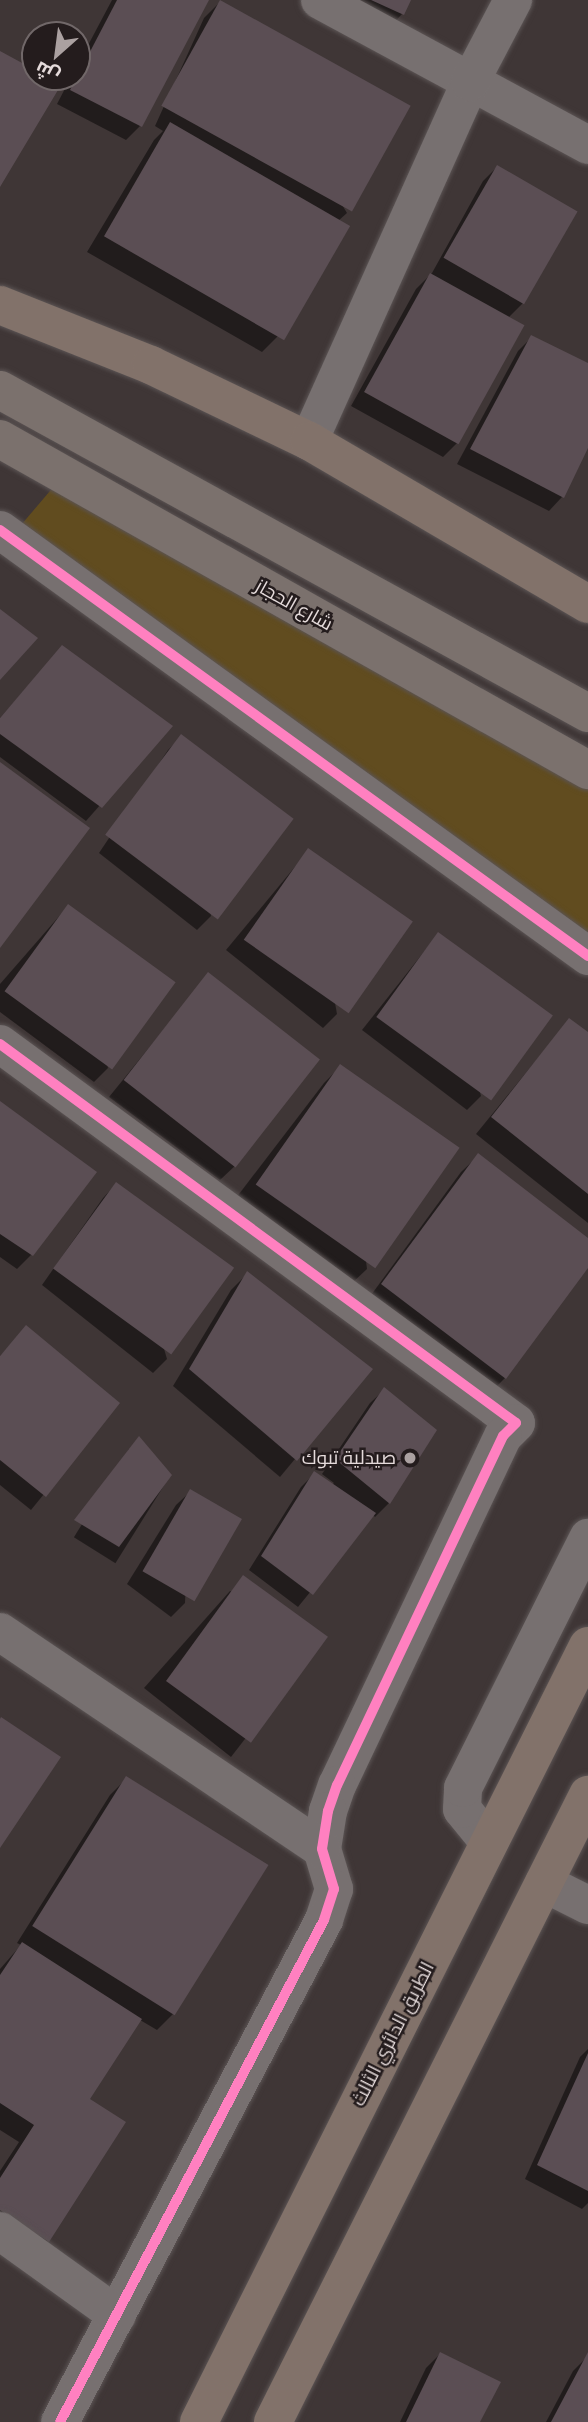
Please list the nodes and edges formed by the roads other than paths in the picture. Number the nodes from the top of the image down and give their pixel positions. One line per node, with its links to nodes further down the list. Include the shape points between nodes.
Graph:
1 (320, 0): 3 (street)
2 (513, 0): 3 (street)
3 (470, 82): 4 (street); 8 (street)
4 (588, 145)
5 (0, 305): 8 (highway, via 152,365)
6 (0, 390): 11 (main road)
7 (0, 439): 12 (main road, شارع الحجاز)
8 (310, 441): 10 (highway)
9 (0, 530): 13 (street)
10 (588, 604)
11 (588, 713)
12 (588, 770)
13 (588, 956)
14 (0, 1044): 21 (street, via 516,1423 503,1436 352,1750 328,1811)
15 (588, 1538): 20 (street, via 463,1788 462,1809)
16 (0, 1632): 21 (street)
17 (588, 1646): 20 (highway, الطريق الدائري الثالث)
18 (588, 1795): 19 (highway)
19 (575, 1834): 22 (highway)
20 (488, 1841): 27 (highway, الطريق الدائري الثالث)
21 (322, 1849): 25 (street, via 334,1889 324,1920)
22 (544, 1883): 23 (street); 28 (highway)
23 (588, 1905)
24 (0, 2231): 25 (street)
25 (117, 2315): 26 (street)
26 (60, 2422)
27 (199, 2422)
28 (272, 2422)

